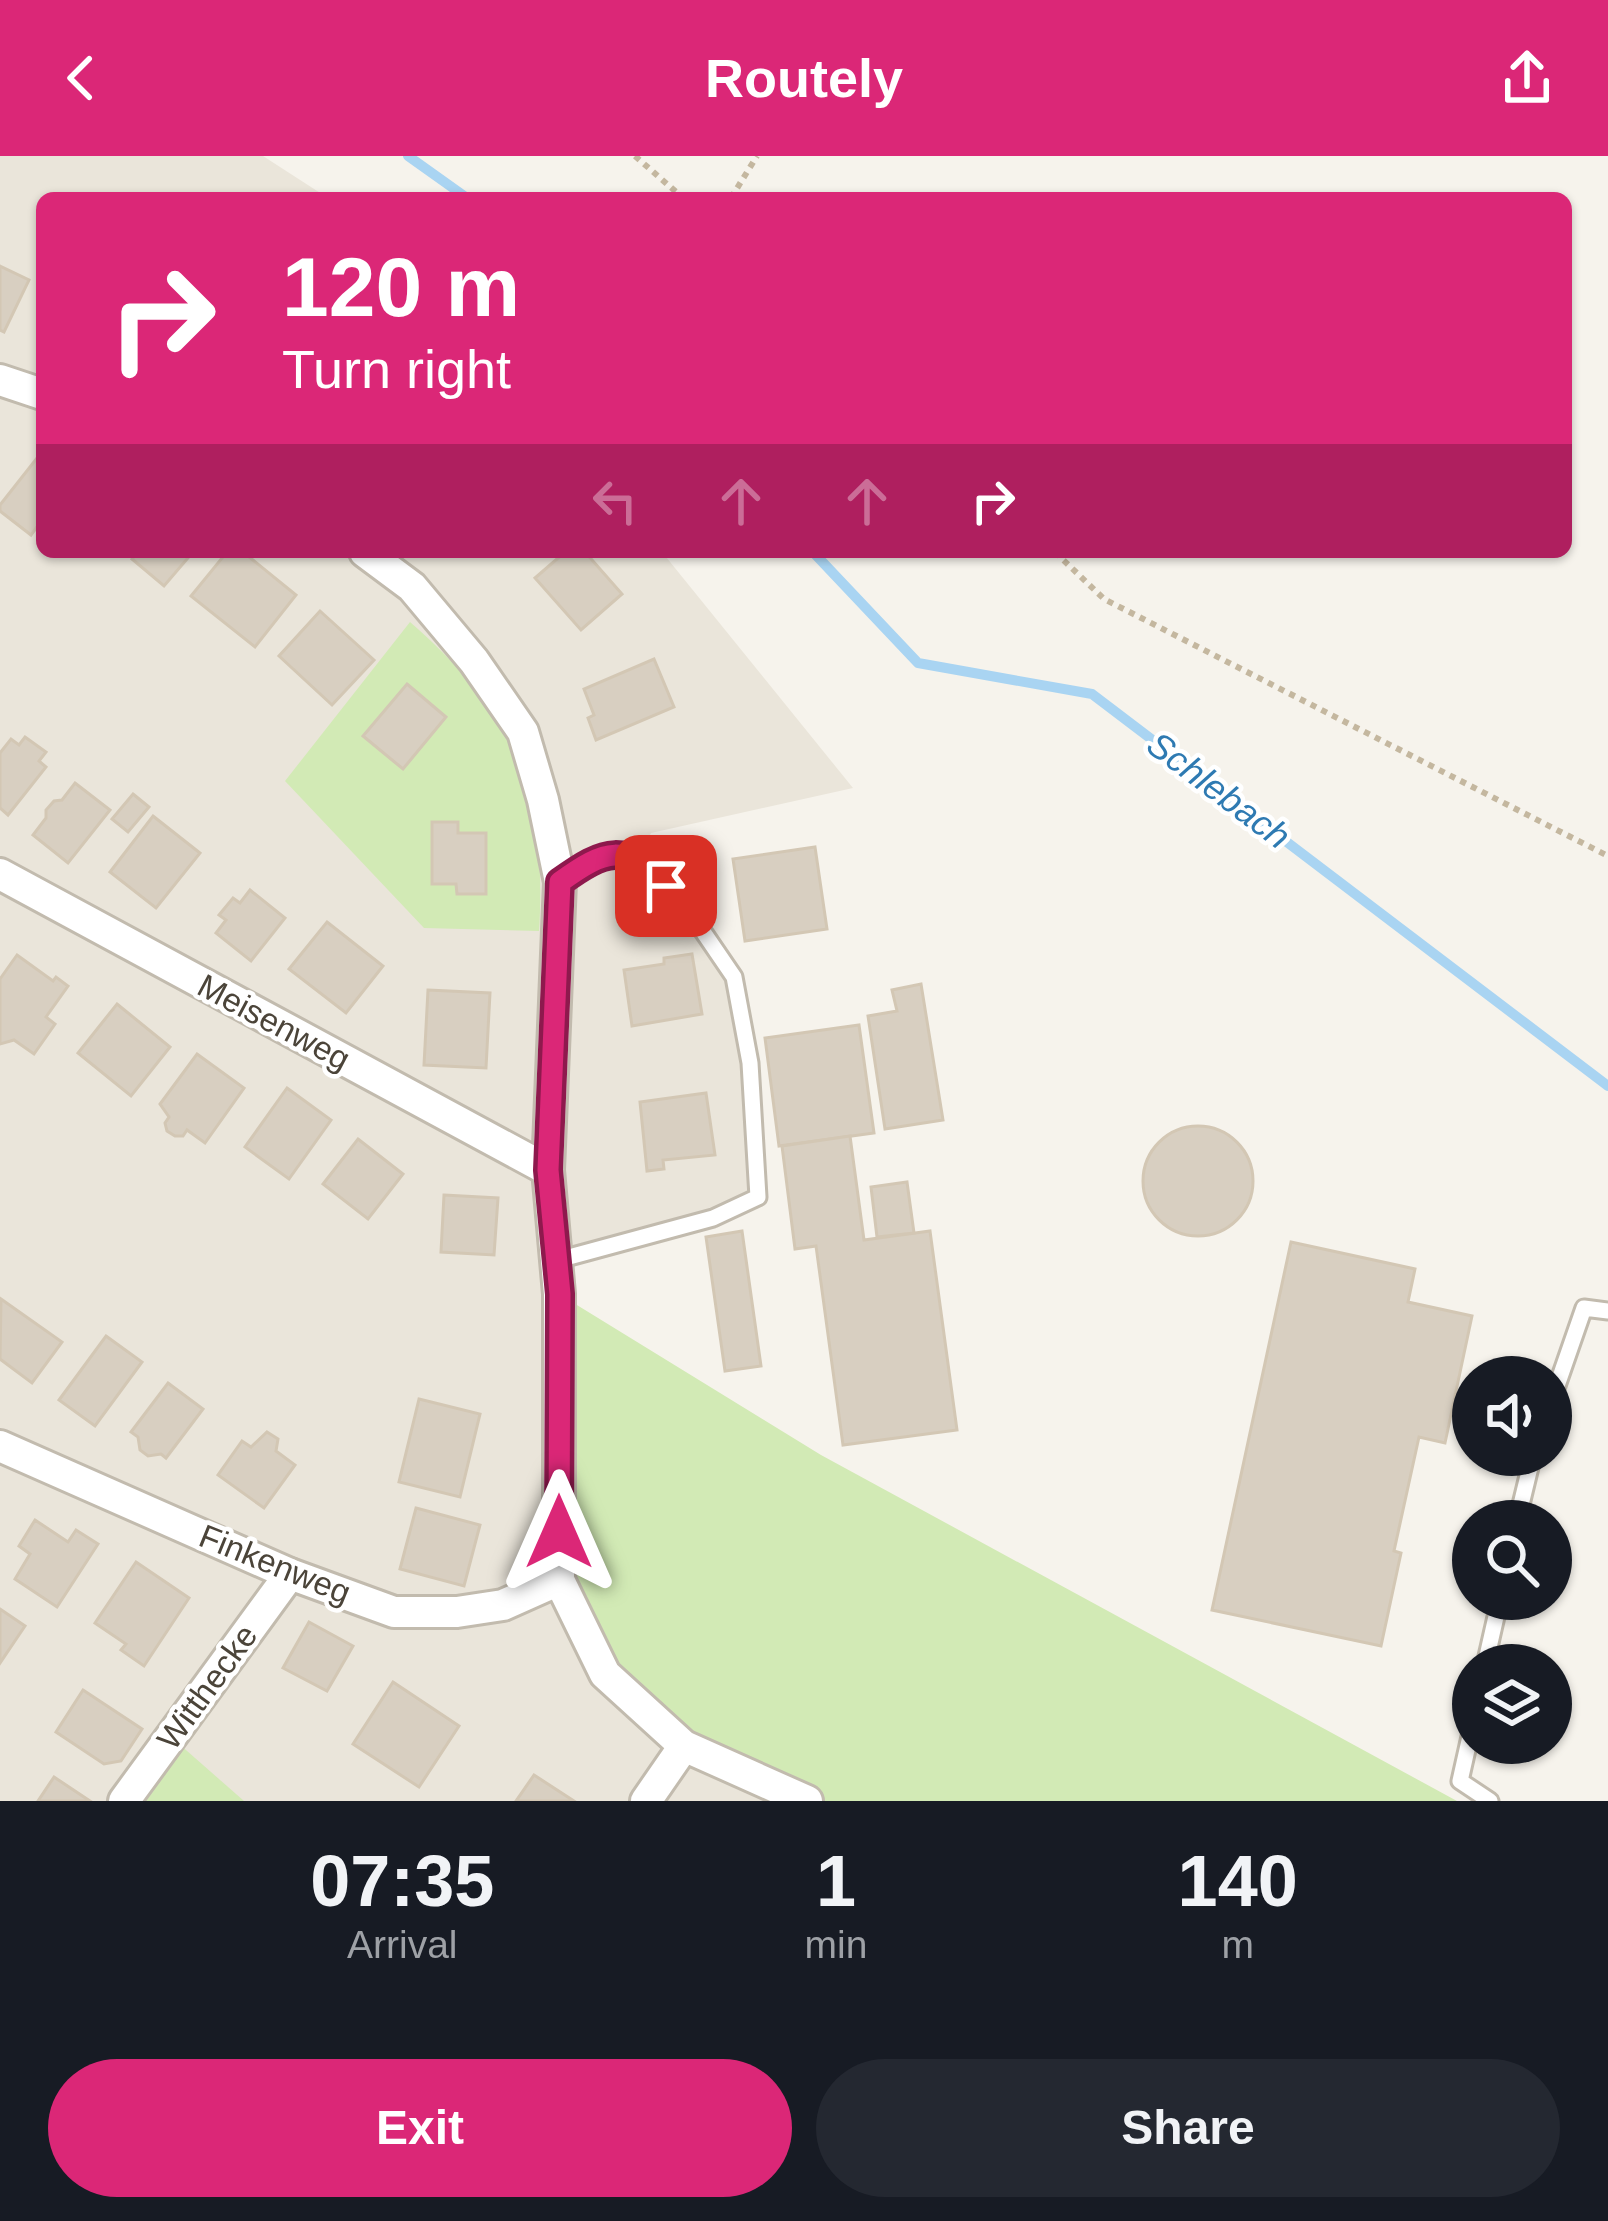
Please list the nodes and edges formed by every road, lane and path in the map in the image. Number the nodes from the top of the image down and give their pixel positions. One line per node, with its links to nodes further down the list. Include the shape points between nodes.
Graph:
1 (635, 156): 3 (path)
2 (757, 156): 4 (path)
3 (676, 192)
4 (735, 192)
5 (0, 380): 6 (street)
6 (36, 392)
7 (373, 558): 11 (street, via 412,587 523,732)
8 (1061, 558): 9 (path, via 1104,599)
9 (1608, 856)
10 (0, 874): 12 (street, Meisenweg)
11 (560, 882): 12 (street); 13 (lane, via 613,854 642,861 734,977 750,1063 758,1196 713,1218)
12 (548, 1170): 13 (street)
13 (558, 1260): 18 (street)
14 (1608, 1311): 15 (lane, via 1584,1307)
15 (1567, 1356)
16 (0, 1446): 17 (street, Finkenweg)
17 (290, 1574): 18 (street, Finkenweg, via 394,1612 503,1605); 21 (street, Witthecke)
18 (559, 1580): 19 (street, via 605,1674)
19 (684, 1746): 22 (street); 23 (street)
20 (1464, 1764): 24 (lane, via 1460,1781)
21 (124, 1801)
22 (646, 1801)
23 (807, 1801)
24 (1490, 1801)

